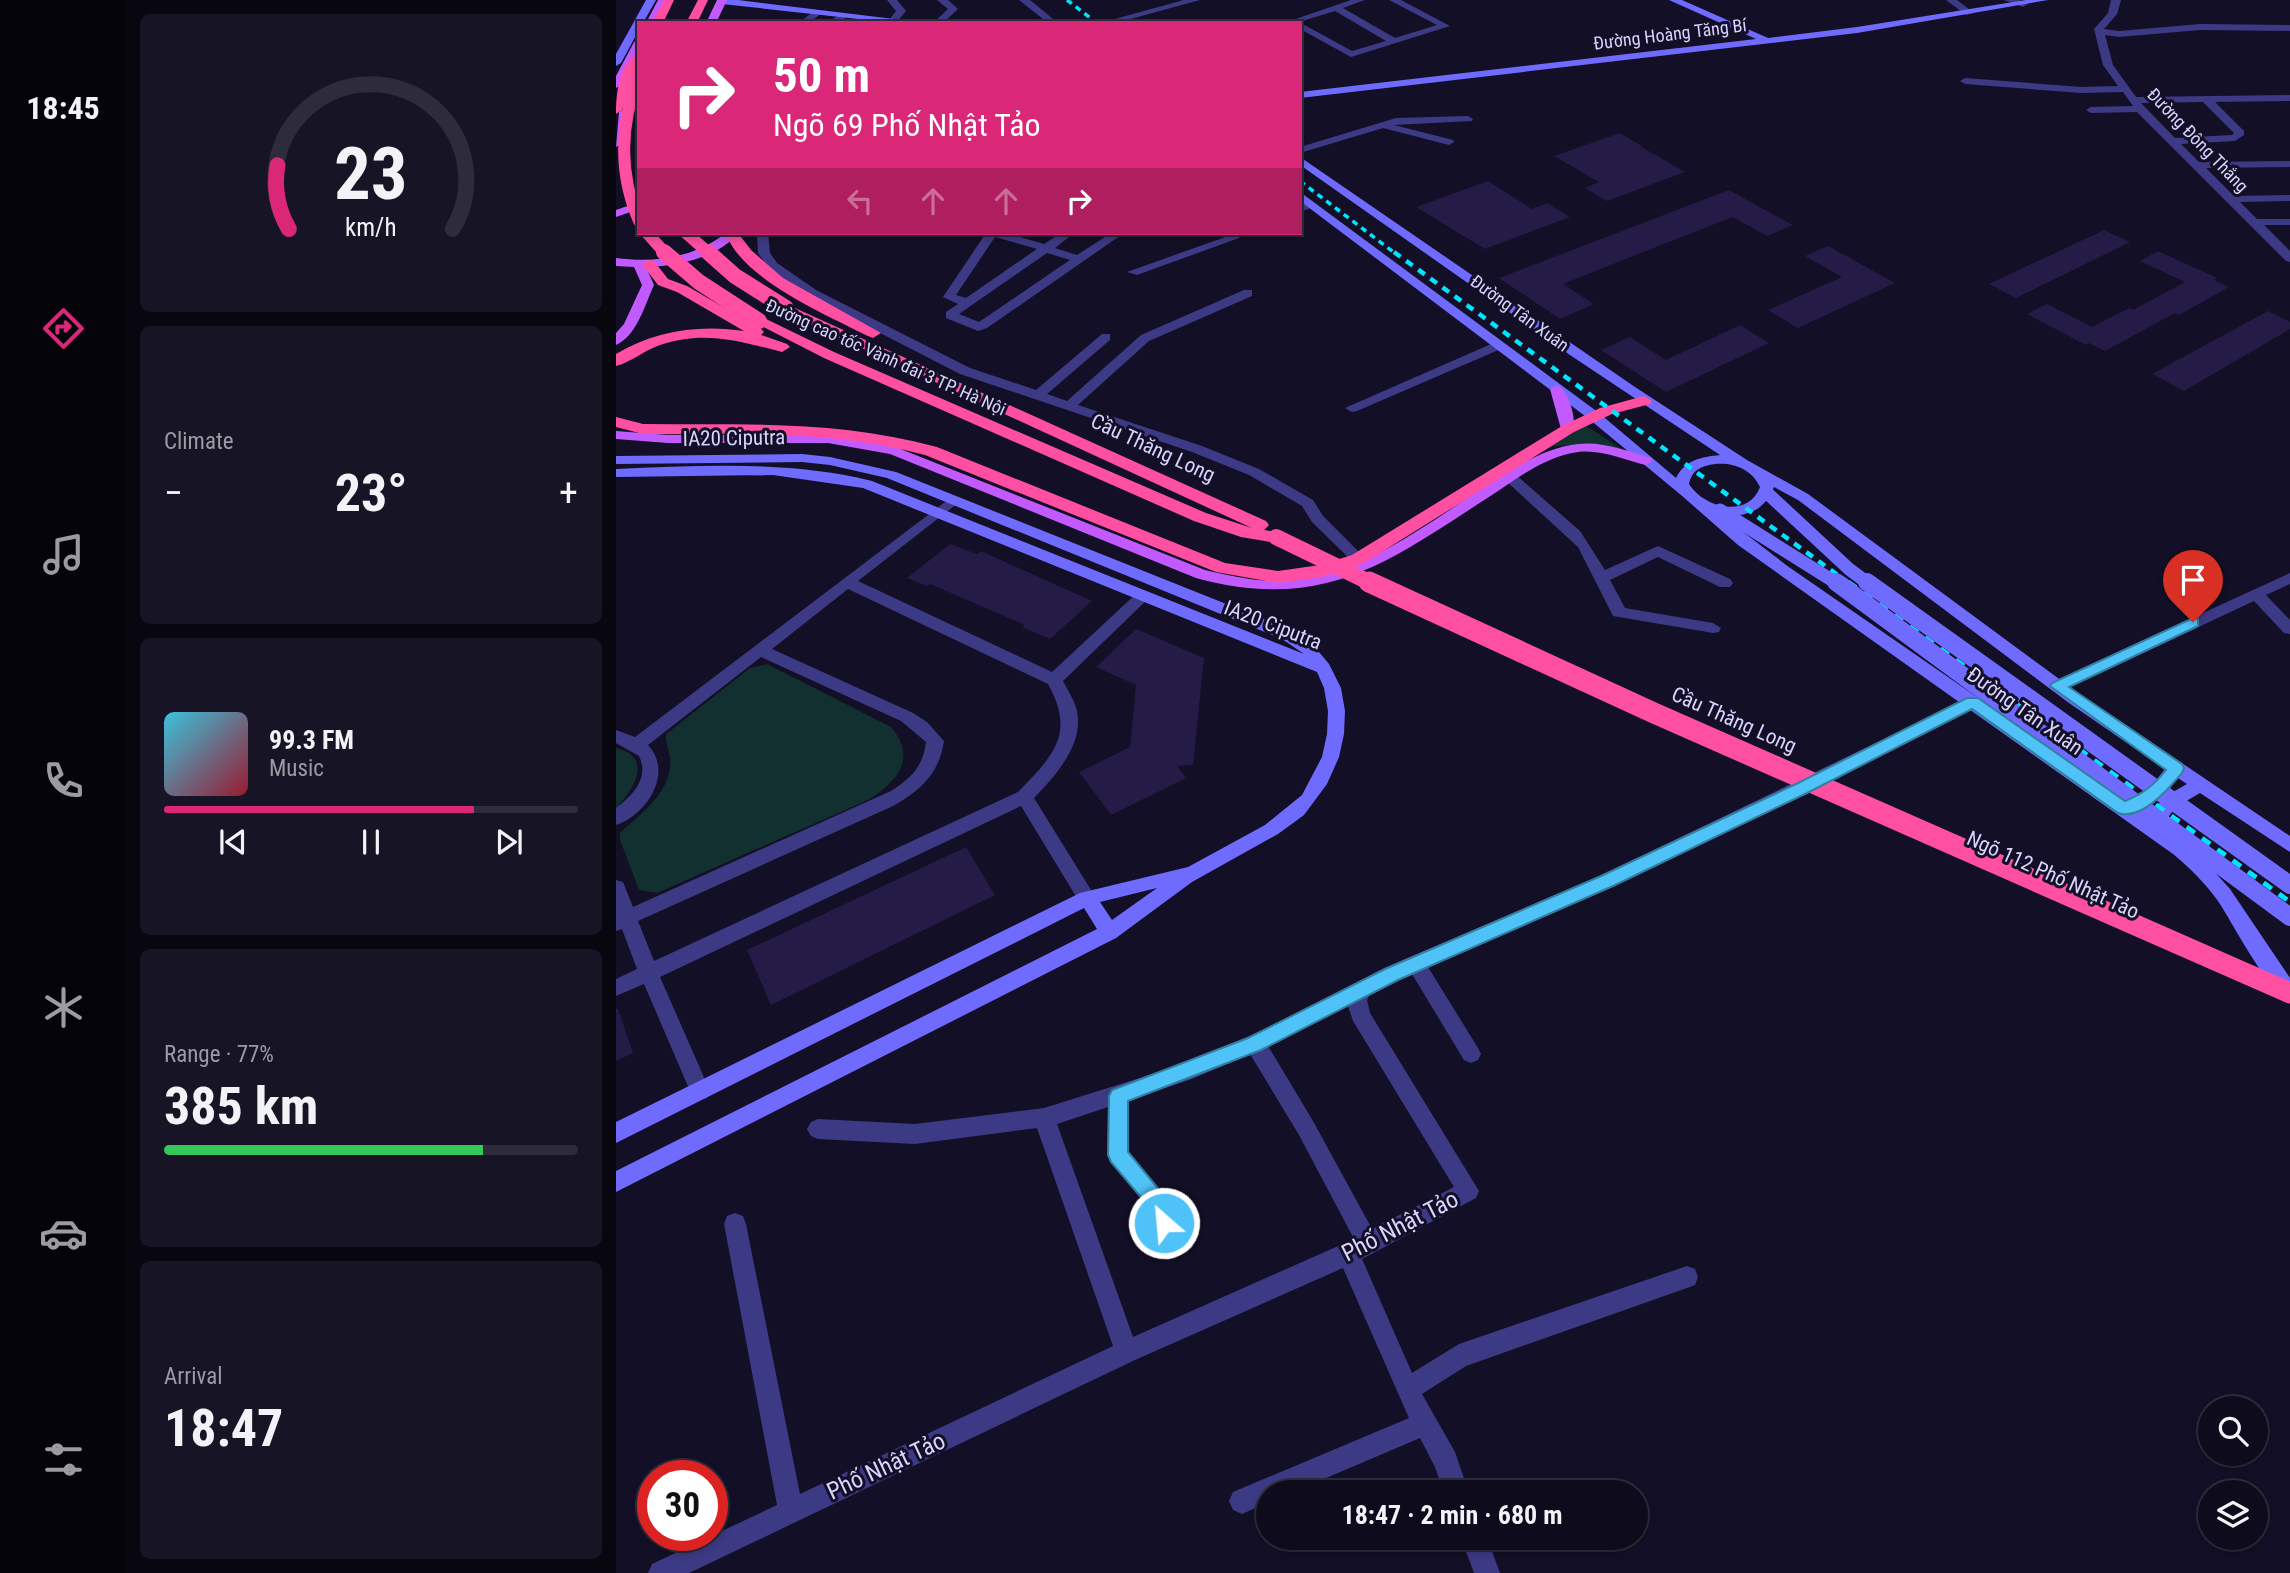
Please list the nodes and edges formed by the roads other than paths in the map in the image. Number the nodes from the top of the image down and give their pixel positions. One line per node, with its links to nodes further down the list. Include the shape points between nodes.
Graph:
1 (651, 0): 24 (main road)
2 (663, 0): 25 (main road)
3 (669, 0): 26 (highway)
4 (678, 0): 27 (highway)
5 (713, 0): 20 (main road); 28 (highway); 29 (highway); 30 (main road)
6 (891, 0): 23 (street, via 901,11)
7 (943, 0): 34 (street, via 953,9)
8 (1024, 0): 35 (street)
9 (1195, 0): 36 (street)
10 (1360, 0): 19 (street)
11 (1394, 0): 42 (street, via 1445,26)
12 (1658, 0): 44 (main road)
13 (1674, 0): 43 (main road)
14 (1951, 0): 21 (street)
15 (2009, 0): 18 (street)
16 (2043, 0): 18 (main road, Đường Hoàng Tăng Bí)
17 (2116, 0): 41 (street)
18 (2023, 5): 21 (main road, Đường Hoàng Tăng Bí)
19 (1340, 6): 37 (street); 42 (street)
20 (818, 12): 22 (main road); 31 (street)
21 (1969, 13): 43 (main road, Đường Hoàng Tăng Bí)
22 (844, 15): 23 (main road); 32 (street)
23 (894, 20): 33 (main road)
24 (639, 21)
25 (651, 21)
26 (658, 21)
27 (666, 21)
28 (693, 21)
29 (700, 21)
30 (711, 21)
31 (806, 21)
32 (835, 21)
33 (904, 21)
34 (939, 21)
35 (1051, 21)
36 (1112, 21)
37 (1299, 21)
38 (637, 25): 47 (main road)
39 (1302, 27): 42 (street, via 1351,54)
40 (2290, 28): 41 (street)
41 (2100, 31): 52 (street, Đường Đông Thắng, via 2108,65)
42 (1397, 40)
43 (1768, 41): 44 (main road, Đường Hoàng Tăng Bí)
44 (1745, 43): 53 (main road, Đường Hoàng Tăng Bí)
45 (637, 46): 51 (main road)
46 (637, 59): 57 (highway)
47 (616, 63)
48 (637, 74): 63 (main road)
49 (637, 81): 73 (highway, bridge, via 619,153 626,196)
50 (1965, 81): 52 (street)
51 (616, 85)
52 (2126, 89): 56 (street, Đường Đông Thắng)
53 (1302, 95)
54 (2290, 98): 55 (street)
55 (2206, 99): 56 (street); 61 (street, via 2240,133 2235,138)
56 (2137, 105): 58 (street); 61 (street, Đường Đông Thắng)
57 (616, 110)
58 (2091, 110)
59 (1468, 120): 60 (street, via 1410,120)
60 (1386, 126): 62 (street); 64 (street)
61 (2172, 141): 67 (street, Đường Đông Thắng)
62 (1448, 142)
63 (616, 144)
64 (1302, 149)
65 (1302, 162): 100 (main road, Đường Tân Xuân, via 1381,222)
66 (2290, 164): 67 (street)
67 (2197, 165): 69 (street, Đường Đông Thắng)
68 (2290, 198): 69 (street)
69 (2231, 199): 74 (street, Đường Đông Thắng)
70 (637, 206): 72 (main road)
71 (1307, 207): 95 (main road, Đường Tân Xuân, via 1357,230)
72 (616, 214)
73 (637, 217)
74 (2254, 222): 75 (street); 87 (street, Đường Đông Thắng)
75 (2290, 222)
76 (649, 235): 108 (highway, Đường cao tốc Vành đai 3 TP. Hà Nội, bridge, via 696,281 758,321)
77 (688, 235): 102 (highway, Đường cao tốc Vành đai 3 TP. Hà Nội, bridge, via 735,276 786,308)
78 (730, 235): 89 (main road, via 682,259)
79 (734, 235): 102 (highway, via 769,278)
80 (762, 235): 99 (street, via 764,253 772,266 812,293 965,371)
81 (993, 235): 92 (street, via 949,297)
82 (1000, 235): 86 (street)
83 (1065, 235): 86 (street)
84 (1115, 235): 88 (street)
85 (1234, 235): 90 (street)
86 (1046, 249): 88 (street); 92 (street)
87 (2290, 258)
88 (1079, 259): 92 (street, via 978,327 950,315)
89 (629, 264): 94 (main road, via 648,285 630,325); 96 (highway)
90 (1133, 272)
91 (1248, 293): 101 (street, via 1145,338)
92 (965, 302)
93 (1106, 337): 99 (street)
94 (616, 341)
95 (1498, 345): 98 (main road, Đường Tân Xuân); 103 (street)
96 (779, 346): 97 (highway, via 743,333 697,334 655,342); 108 (highway, via 976,428)
97 (616, 361)
98 (1557, 389): 104 (main road, Đường Tân Xuân); 106 (main road)
99 (1037, 396): 101 (street)
100 (1644, 401): 104 (highway); 111 (main road, Đường Tân Xuân)
101 (1069, 406): 122 (street, via 1254,472 1308,503 1317,519)
102 (1007, 407): 121 (highway, Cầu Thăng Long, via 1259,524)
103 (1352, 408)
104 (1594, 416): 106 (highway); 110 (main road, Đường Tân Xuân)
105 (616, 422): 122 (highway, via 643,429 819,429 897,440 1193,558 1253,575 1301,576)
106 (1568, 429): 122 (highway)
107 (616, 435): 114 (main road, via 828,439 893,450 1201,574 1263,587 1312,584 1360,568)
108 (1051, 452): 121 (highway, Cầu Thăng Long, via 1200,517 1247,533)
109 (616, 460): 117 (main road, IA20 Ciputra, via 777,457 830,461 891,475)
110 (1646, 461): 114 (main road, via 1605,449 1580,448 1550,456); 115 (main road, Đường Tân Xuân)
111 (1742, 463): 113 (main road); 115 (main road, via 1700,462 1686,471)
112 (616, 472): 120 (main road, IA20 Ciputra, via 814,474 867,484)
113 (1758, 472): 116 (main road); 134 (main road, Đường Tân Xuân, via 1803,497)
114 (1510, 477): 123 (street, via 1570,529)
115 (1685, 491): 118 (main road)
116 (1766, 492): 119 (main road, via 1750,507); 147 (main road, bridge, via 1849,569)
117 (953, 500): 120 (street); 132 (main road, IA20 Ciputra, via 1289,635 1305,643)
118 (1698, 503): 119 (main road); 135 (main road, Đường Tân Xuân, via 1744,542)
119 (1720, 510): 150 (main road, bridge, via 1833,580)
120 (938, 512): 125 (street); 128 (main road, IA20 Ciputra)
121 (1276, 537): 157 (highway, Cầu Thăng Long, bridge, via 1594,685)
122 (1358, 559)
123 (1602, 578): 126 (street, via 1658,551); 129 (street, via 1619,612)
124 (2290, 578): 127 (street)
125 (847, 582): 131 (street); 133 (street)
126 (1725, 583)
127 (2255, 593): 130 (street); 134 (street)
128 (1143, 596): 132 (main road, IA20 Ciputra); 133 (street)
129 (1713, 628)
130 (2290, 629)
131 (760, 650): 137 (street); 151 (street, via 907,717 934,741 933,760 910,789 887,802)
132 (1322, 668): 146 (main road, via 1338,704 1335,746 1307,802 1271,828)
133 (1054, 681): 141 (street, via 1069,712 1067,734 1054,764)
134 (2058, 686): 138 (main road, Đường Tân Xuân)
135 (1973, 702): 140 (street); 142 (main road, Đường Tân Xuân)
136 (616, 736): 137 (street)
137 (638, 744): 143 (street, via 652,764 649,780 640,797)
138 (2176, 768): 139 (main road, Đường Tân Xuân); 142 (main road, via 2157,792)
139 (2200, 785): 144 (main road, via 2171,802); 145 (main road, Đường Tân Xuân)
140 (1801, 789): 153 (street); 157 (street, Ngõ 112 Phố Nhật Tảo, via 2221,974)
141 (1024, 797): 149 (street); 154 (street)
142 (2124, 809): 144 (main road, Đường Tân Xuân)
143 (616, 817)
144 (2150, 828): 157 (main road, Đường Tân Xuân, via 2221,888)
145 (2290, 845)
146 (1195, 870): 149 (main road); 152 (main road)
147 (2290, 885)
148 (616, 887): 151 (street)
149 (1087, 898): 152 (main road); 160 (main road)
150 (2290, 917)
151 (622, 921): 154 (street)
152 (1109, 932): 165 (main road)
153 (1416, 964): 156 (street); 159 (street)
154 (648, 972): 155 (street); 160 (street)
155 (616, 988)
156 (1362, 991): 158 (street); 168 (street, Phố Nhật Tảo, via 1357,999 1360,1015 1468,1191)
157 (2290, 993)
158 (1255, 1044): 161 (street); 168 (street, via 1306,1128)
159 (1471, 1054)
160 (699, 1091): 164 (main road)
161 (1119, 1096): 162 (street); 167 (street, via 1118,1155 1158,1203)
162 (1044, 1118): 163 (street, via 915,1134); 170 (street)
163 (818, 1129)
164 (616, 1133)
165 (616, 1182)
166 (735, 1224): 175 (street)
167 (1171, 1242)
168 (1358, 1249): 170 (street, Phố Nhật Tảo); 171 (street)
169 (1687, 1277): 171 (street, via 1459,1356)
170 (1127, 1352): 175 (street, Phố Nhật Tảo)
171 (1408, 1390): 172 (street)
172 (1425, 1424): 173 (street); 174 (street)
173 (1453, 1480)
174 (1242, 1501)
175 (791, 1511): 177 (street, Phố Nhật Tảo)
176 (1478, 1550): 178 (street)
177 (661, 1573)
178 (1487, 1573)

